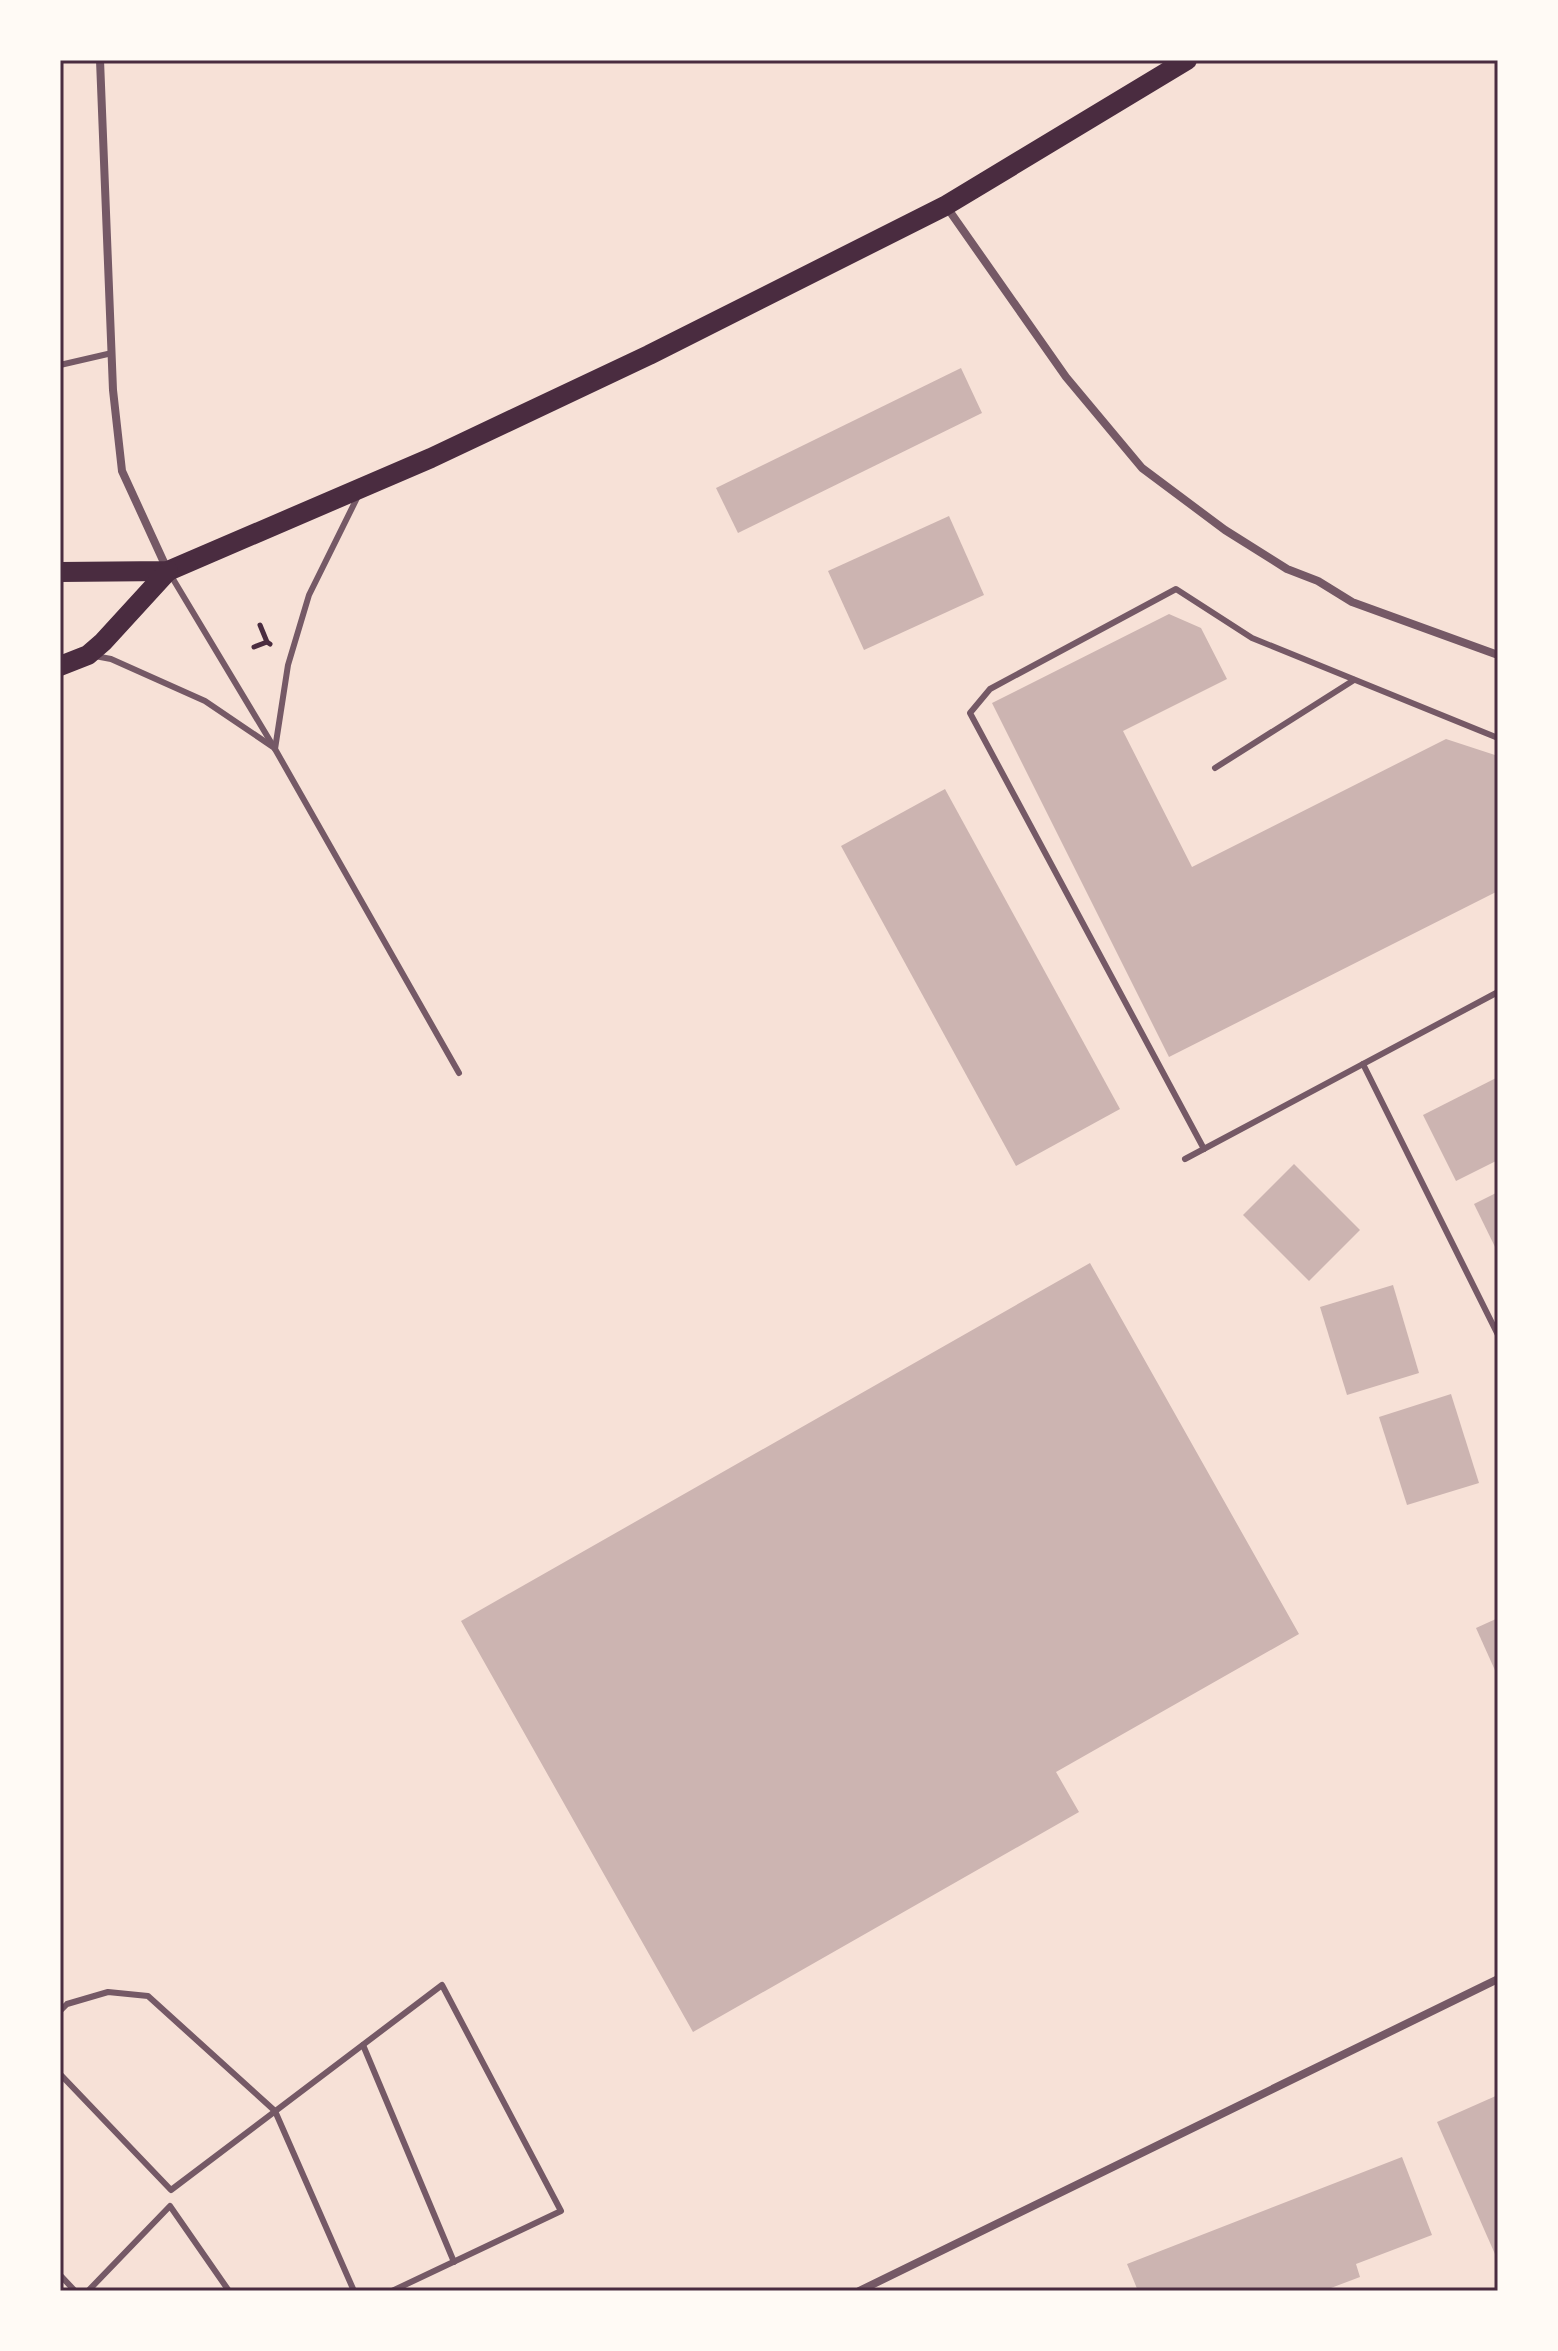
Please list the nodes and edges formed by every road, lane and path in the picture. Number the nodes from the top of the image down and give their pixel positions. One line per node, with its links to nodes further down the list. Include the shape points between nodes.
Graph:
1 (100, 60): 4 (street)
2 (1187, 60): 3 (main road)
3 (945, 206): 6 (main road, via 649,355); 14 (street, via 1066,377 1142,468 1287,569 1352,602)
4 (112, 353): 5 (lane); 7 (street, via 122,471)
5 (60, 365)
6 (362, 488): 7 (main road); 18 (lane, via 309,595 288,665)
7 (168, 571): 8 (main road); 13 (main road); 18 (lane)
8 (60, 572)
9 (260, 625): 10 (path)
10 (267, 642): 11 (path); 12 (path)
11 (254, 647)
12 (278, 649)
13 (88, 655): 15 (main road); 18 (lane, via 111,659 205,701)
14 (1498, 655)
15 (60, 666)
16 (1354, 680): 17 (lane); 19 (lane); 23 (lane, via 1252,638 1176,589 990,689 970,713)
17 (1498, 738)
18 (275, 749): 22 (lane)
19 (1215, 768)
20 (1498, 992): 21 (lane)
21 (1363, 1064): 23 (lane); 25 (lane)
22 (459, 1073)
23 (1204, 1149): 24 (lane)
24 (1185, 1159)
25 (1498, 1335)
26 (1498, 1979): 40 (street)
27 (60, 2011): 30 (lane, via 108,1992 148,1996)
28 (363, 2045): 30 (lane); 33 (lane); 33 (lane, via 442,1985 561,2211)
29 (60, 2074): 31 (lane)
30 (275, 2111): 31 (lane); 38 (lane)
31 (171, 2190): 32 (lane)
32 (170, 2206): 36 (lane); 37 (lane)
33 (454, 2262): 39 (lane)
34 (60, 2275): 35 (lane)
35 (75, 2291)
36 (88, 2291)
37 (229, 2291)
38 (354, 2291)
39 (392, 2291)
40 (859, 2291)

